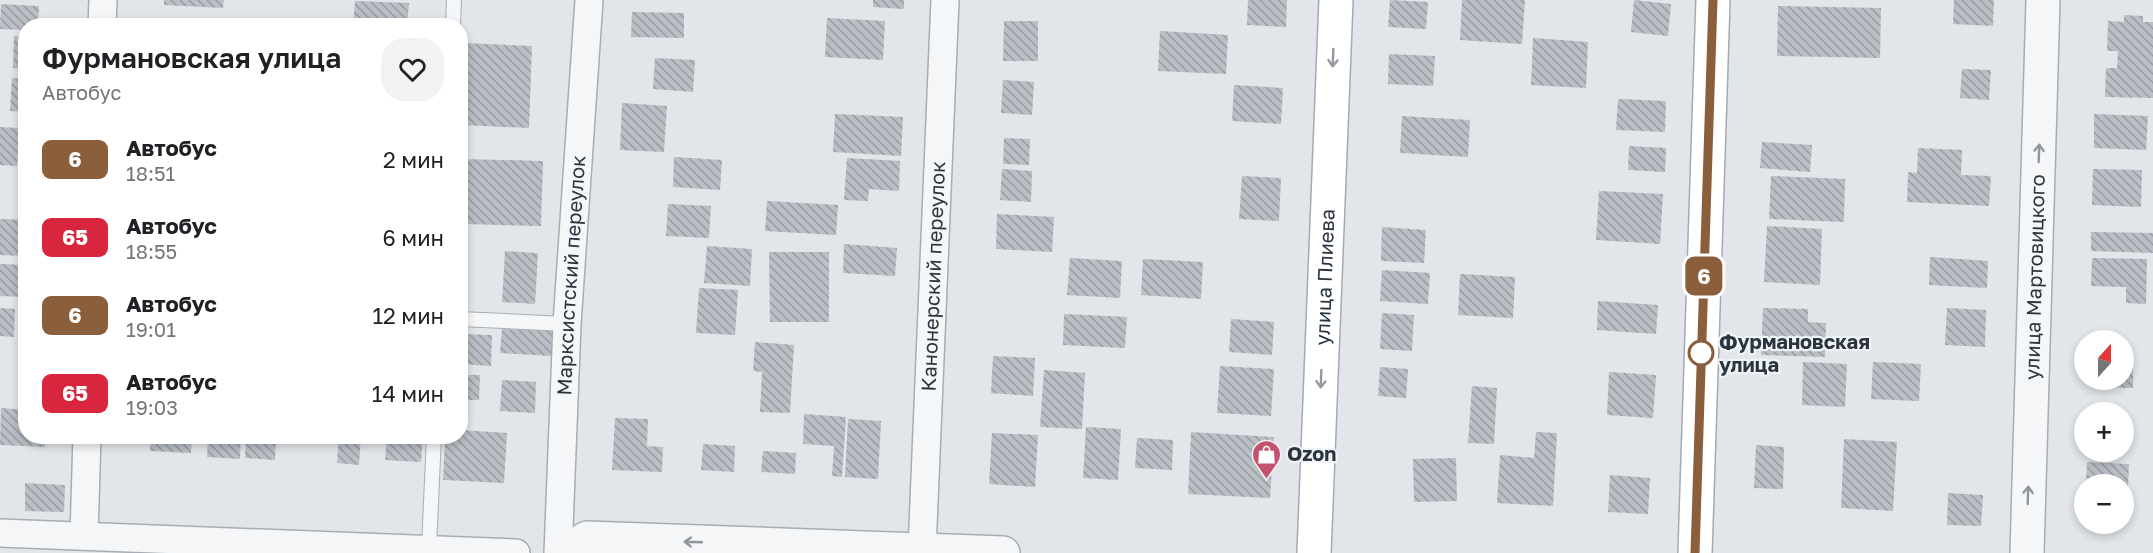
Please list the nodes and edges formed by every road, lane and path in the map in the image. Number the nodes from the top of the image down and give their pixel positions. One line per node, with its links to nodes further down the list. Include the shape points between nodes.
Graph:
1 (103, 0): 8 (street)
2 (454, 0): 9 (lane)
3 (589, 0): 11 (street, Марксистский переулок)
4 (945, 0): 17 (street, Канонерский переулок)
5 (1336, 0): 21 (main road, улица Плиева, one-way to 21)
6 (1713, 0): 22 (main road)
7 (2043, 0): 23 (street, улица Мартовицкого, one-way to 7)
8 (102, 18)
9 (453, 18)
10 (468, 319): 11 (lane)
11 (567, 324): 19 (street, Марксистский переулок)
12 (87, 444): 15 (street)
13 (434, 444): 16 (lane)
14 (0, 533): 15 (street)
15 (84, 536): 16 (street)
16 (429, 548): 18 (street)
17 (922, 550): 19 (street, one-way to 19, via 587,538); 20 (street)
18 (516, 553)
19 (560, 553)
20 (1003, 553)
21 (1314, 553)
22 (1695, 553)
23 (2027, 553)

